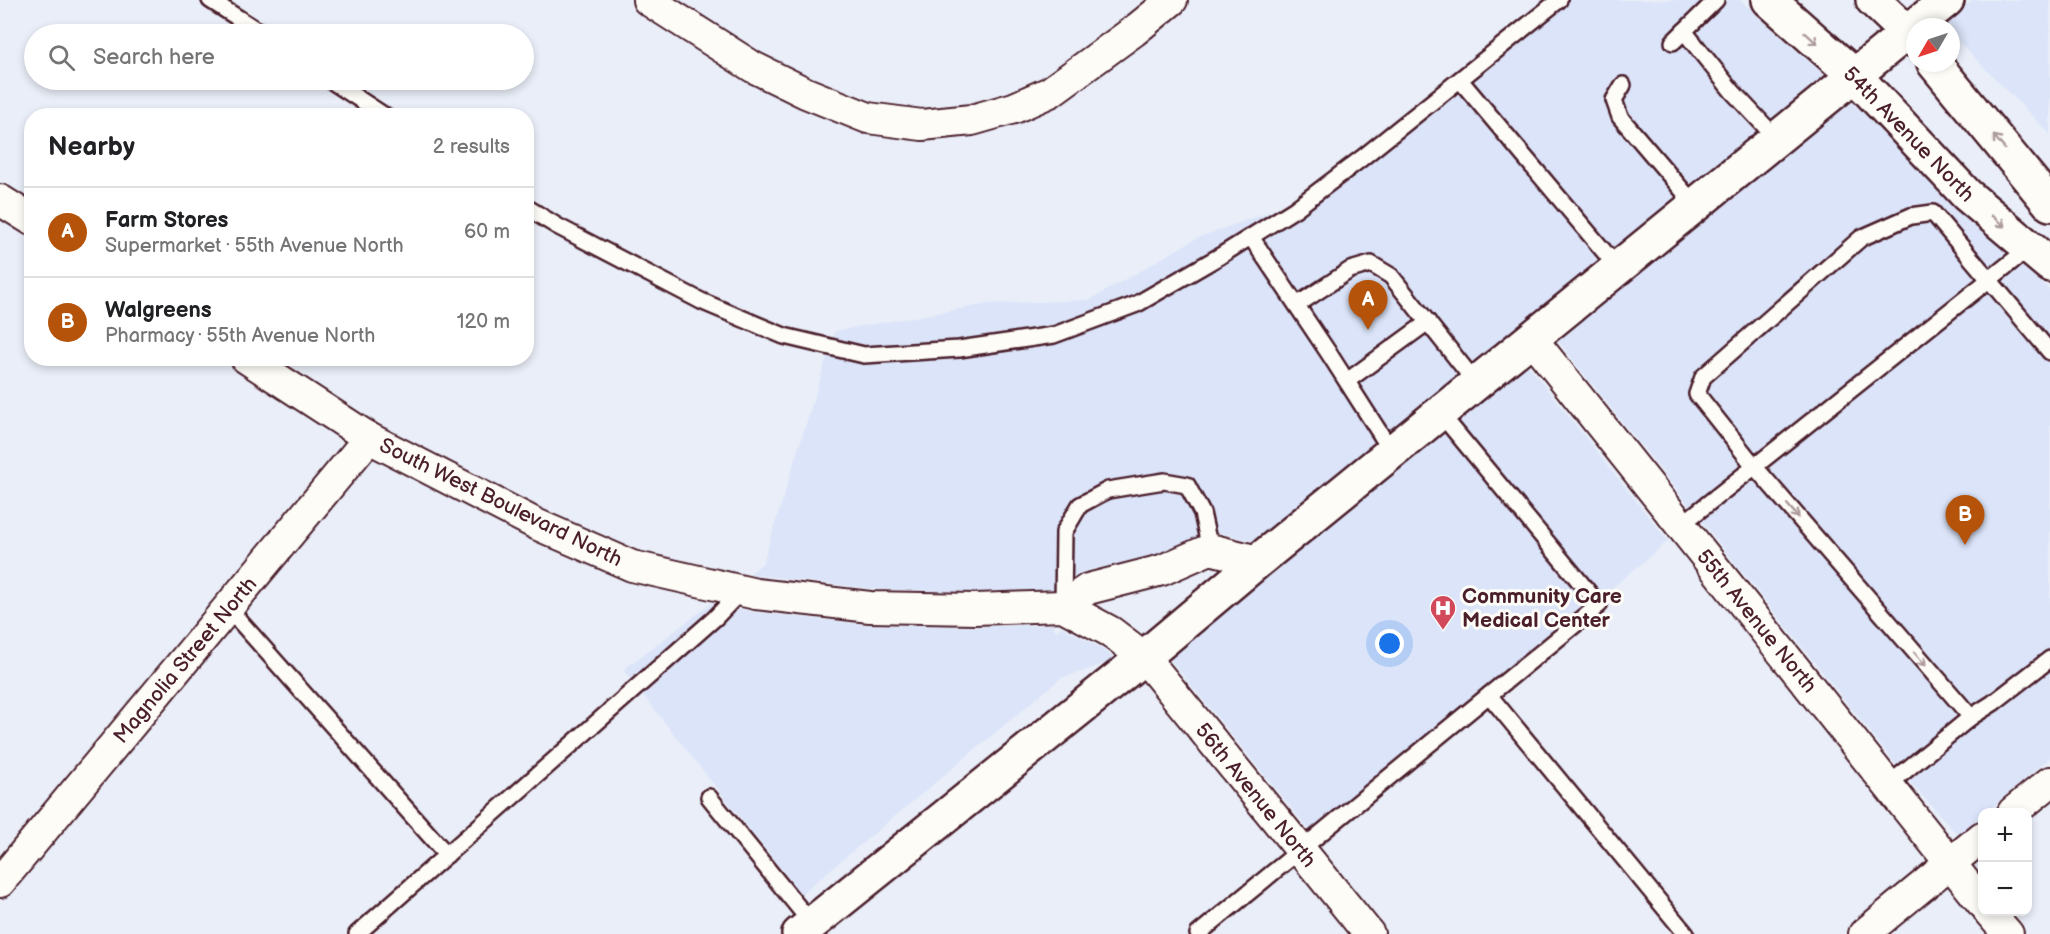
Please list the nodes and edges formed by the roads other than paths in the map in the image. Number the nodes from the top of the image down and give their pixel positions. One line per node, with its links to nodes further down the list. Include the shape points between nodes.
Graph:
1 (210, 0): 10 (lane)
2 (648, 0): 3 (street, via 753,67 806,93 868,118 922,124 972,120 1050,92)
3 (1172, 0)
4 (1559, 0): 15 (lane)
5 (1716, 0): 19 (lane, via 1679,36)
6 (1769, 0): 14 (main road, 54th Avenue North, one-way to 14)
7 (1873, 0): 11 (main road)
8 (1947, 0): 9 (main road)
9 (1930, 18)
10 (247, 24)
11 (1906, 30)
12 (1906, 40): 14 (main road)
13 (1941, 72): 21 (main road, one-way to 13)
14 (1854, 75): 19 (main road); 26 (main road, 54th Avenue North, one-way to 26, via 1967,195)
15 (1460, 80): 25 (lane, via 1295,209); 27 (lane)
16 (1623, 85): 22 (lane, via 1614,100 1620,117)
17 (345, 90): 18 (lane)
18 (373, 108)
19 (1776, 138): 22 (main road)
20 (0, 200): 24 (street)
21 (2050, 204)
22 (1695, 205): 27 (main road)
23 (534, 212): 25 (lane, via 701,301 784,336 864,355 959,349 1054,334 1137,304)
24 (24, 215)
25 (1251, 237): 29 (lane)
26 (2039, 256): 28 (lane)
27 (1618, 268): 31 (main road)
28 (1990, 279): 32 (lane); 39 (lane); 39 (lane, via 1933,213 1911,216 1861,238 1703,377 1697,394)
29 (1297, 305): 30 (lane, via 1350,270 1371,264 1391,276); 34 (lane)
30 (1428, 322): 34 (lane); 35 (lane)
31 (1532, 339): 35 (main road); 40 (street, 55th Avenue North)
32 (2050, 352)
33 (258, 366): 37 (street, South West Boulevard North)
34 (1347, 381): 38 (lane)
35 (1476, 383): 36 (main road)
36 (1440, 413): 38 (main road); 48 (lane, via 1599,605)
37 (369, 438): 43 (street, South West Boulevard North, via 538,525 632,566); 45 (street, Magnolia Street North)
38 (1392, 452): 42 (main road)
39 (1755, 466): 40 (lane); 49 (lane, one-way to 49)
40 (1681, 525): 51 (street, 55th Avenue North)
41 (1210, 549): 42 (street); 44 (street, via 1162,570 1088,589); 44 (lane, via 1202,513 1188,485 1164,481 1108,490 1080,505 1064,532)
42 (1257, 561): 46 (main road)
43 (741, 591): 44 (street, South West Boulevard North, via 870,608); 56 (lane)
44 (1063, 606): 46 (street, via 1111,632)
45 (228, 608): 56 (lane); 58 (street, Magnolia Street North)
46 (1144, 657): 55 (street, 56th Avenue North); 61 (main road)
47 (2050, 659): 49 (lane)
48 (1489, 695): 55 (lane); 65 (lane)
49 (1971, 717): 51 (lane)
50 (2050, 782): 53 (street)
51 (1888, 785): 57 (street, 55th Avenue North)
52 (709, 797): 61 (lane)
53 (2019, 808)
54 (1978, 841): 57 (street)
55 (1301, 850): 63 (lane); 64 (street, 56th Avenue North)
56 (447, 855): 62 (lane)
57 (1950, 864): 59 (street, 55th Avenue North); 66 (street)
58 (0, 882)
59 (1978, 897)
60 (1992, 916): 67 (street)
61 (806, 929)
62 (357, 934)
63 (1198, 934)
64 (1369, 934)
65 (1686, 934)
66 (1864, 934)
67 (2008, 934)

